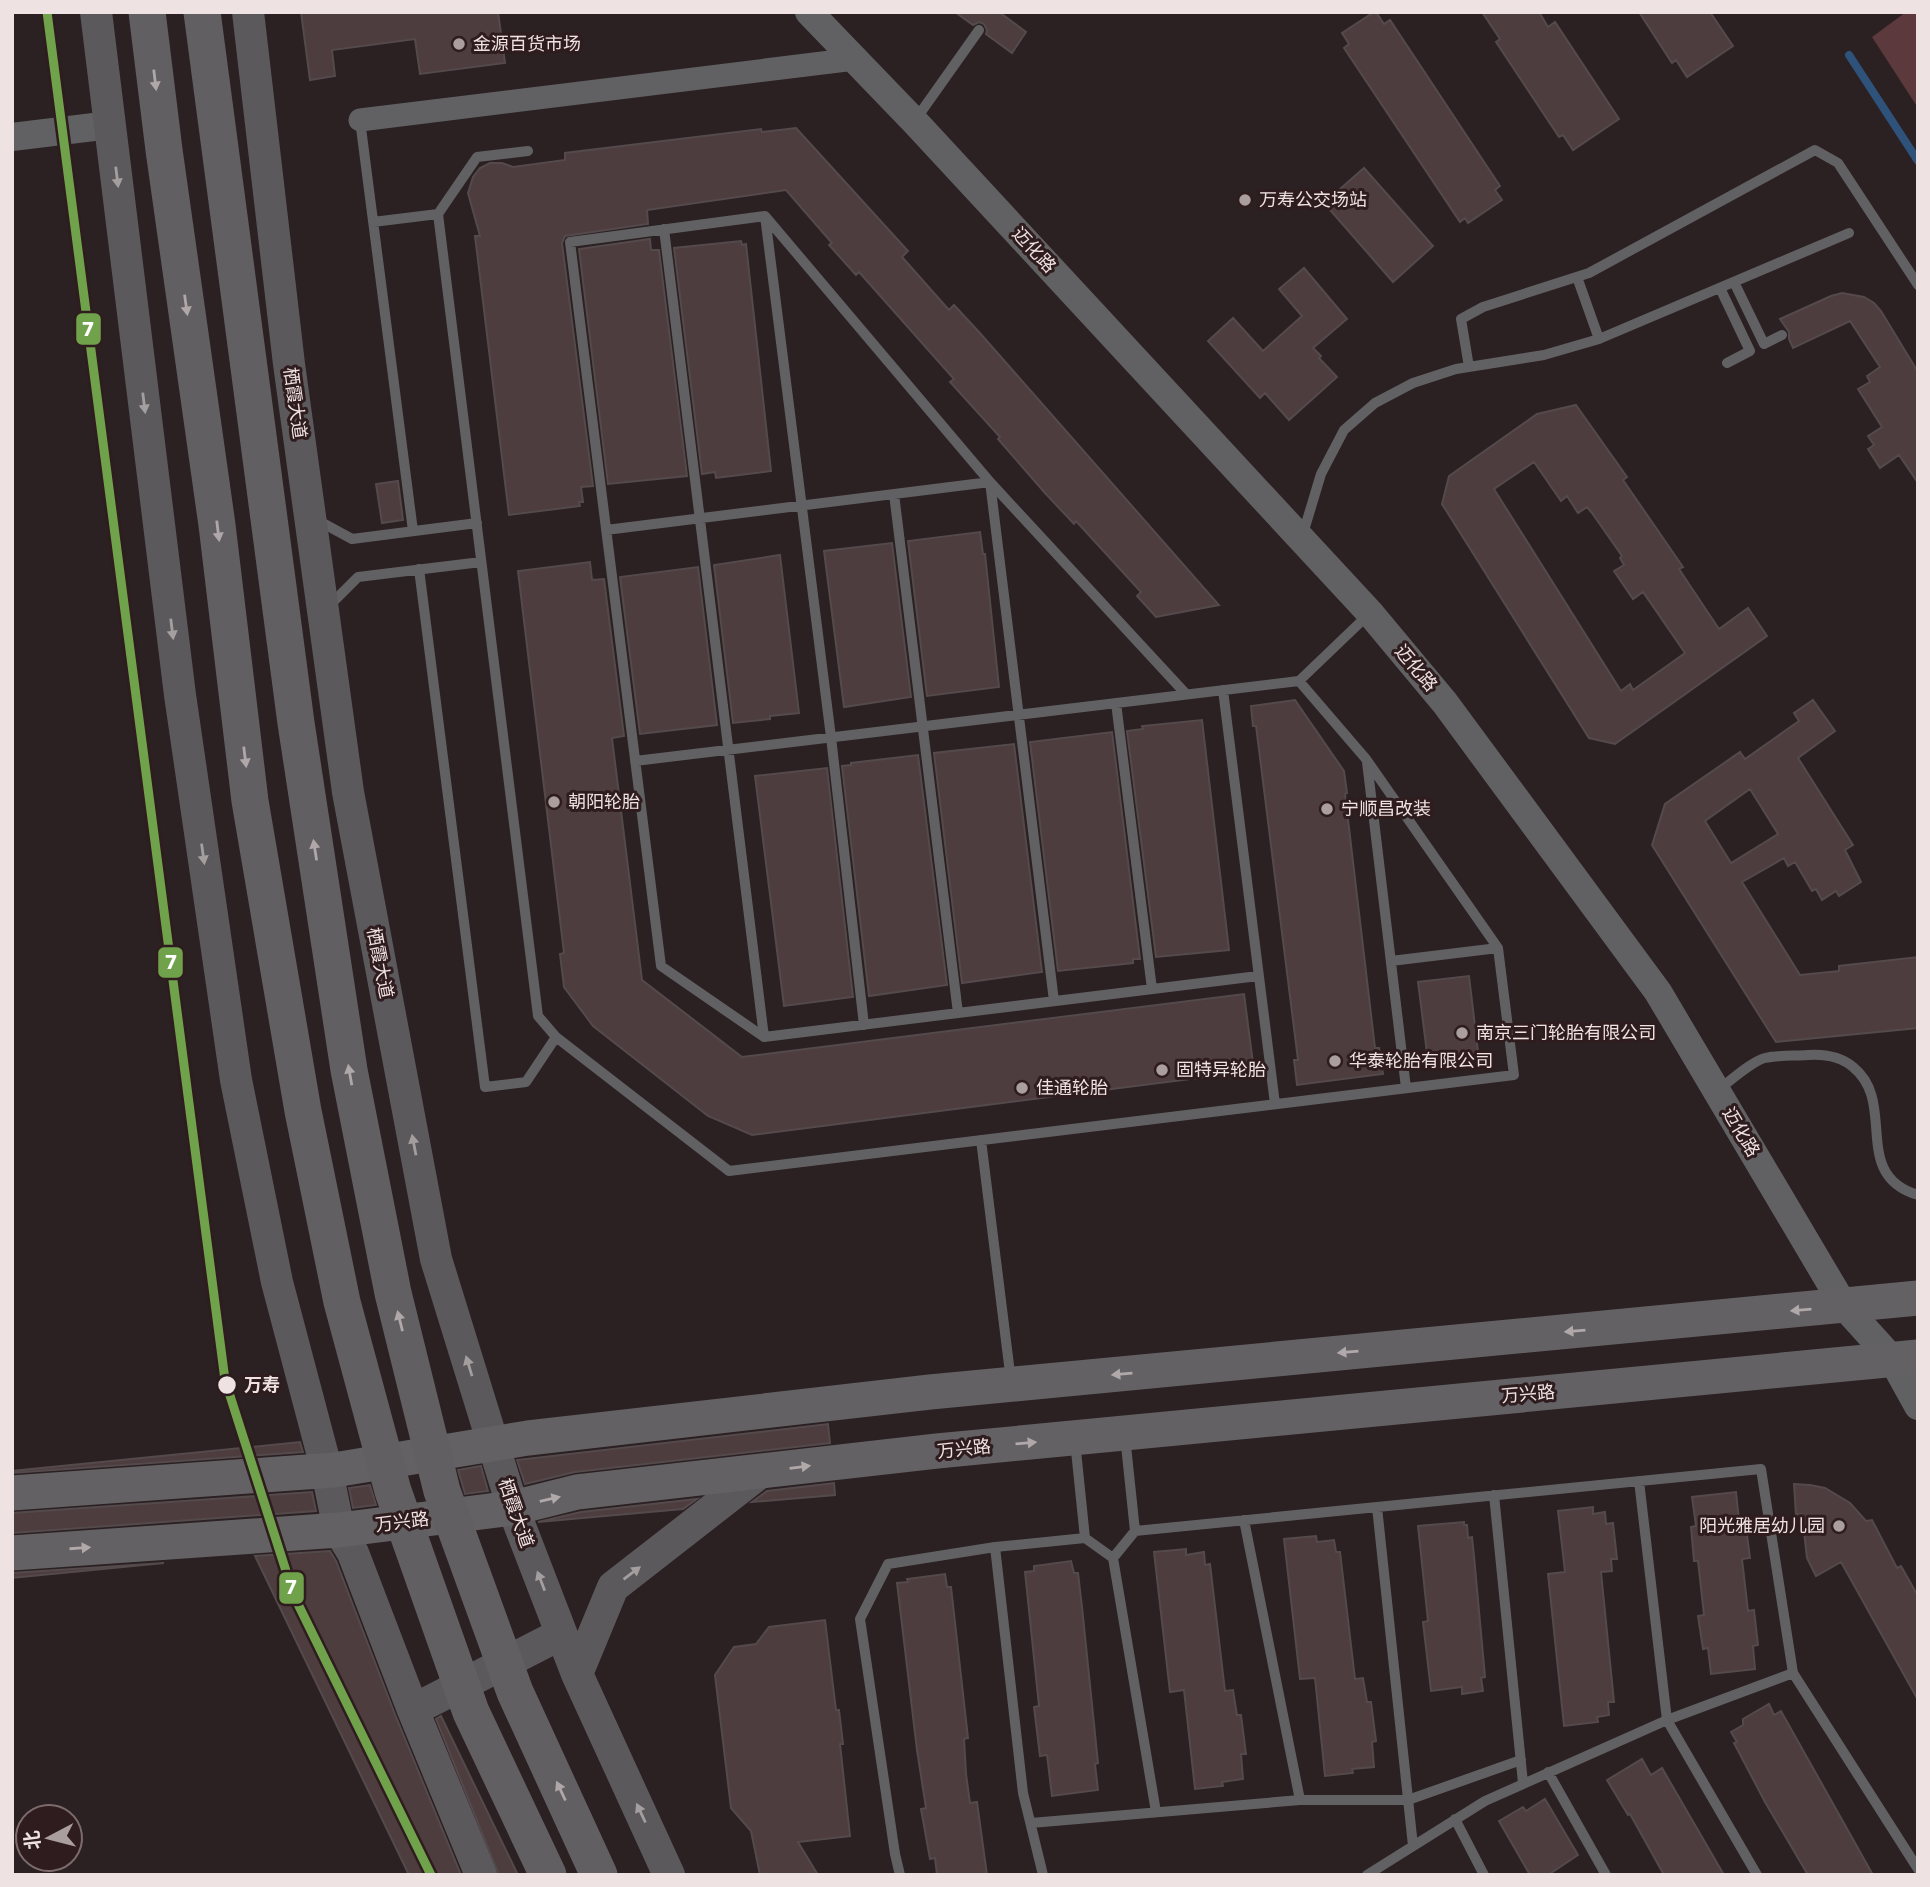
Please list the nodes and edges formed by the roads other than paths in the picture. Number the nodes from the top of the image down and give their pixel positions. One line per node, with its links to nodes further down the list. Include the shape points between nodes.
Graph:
1 (96, 12): 10 (main road)
2 (147, 12): 103 (highway, one-way to 103, bridge, via 218,525 250,801 303,1111 342,1302 393,1491 471,1712)
3 (202, 12): 104 (highway, one-way to 3, bridge, via 515,1692 442,1491 393,1293 349,1070 298,736)
4 (248, 12): 31 (main road, 栖霞大道)
5 (809, 12): 7 (street, 迈化路)
6 (979, 30): 9 (lane)
7 (855, 60): 8 (street); 9 (street, 迈化路)
8 (360, 120): 15 (lane)
9 (915, 122): 36 (street, 迈化路)
10 (110, 125): 11 (street); 73 (main road, one-way to 73, via 180,695 236,1080 277,1282)
11 (12, 137)
12 (528, 151): 13 (lane, via 477,157)
13 (438, 214): 15 (lane); 33 (lane)
14 (765, 216): 16 (lane); 28 (lane); 30 (lane)
15 (373, 222): 35 (lane)
16 (664, 229): 32 (lane); 34 (lane, via 570,242)
17 (1849, 233): 19 (lane)
18 (1577, 277): 20 (lane, via 1815,149 1838,163); 23 (lane); 27 (lane, via 1483,307 1461,319)
19 (1734, 282): 21 (lane); 24 (lane)
20 (1918, 285)
21 (1720, 288): 23 (lane); 25 (lane)
22 (1782, 335): 24 (lane)
23 (1599, 339): 27 (lane, via 1544,355)
24 (1764, 344): 25 (lane)
25 (1750, 351): 26 (lane)
26 (1727, 363)
27 (1469, 367): 36 (lane, via 1413,383 1375,403 1344,430 1321,474)
28 (990, 482): 29 (lane); 43 (lane); 45 (lane)
29 (894, 494): 30 (lane); 46 (lane)
30 (802, 505): 32 (lane); 47 (lane)
31 (310, 516): 35 (lane, via 352,538); 39 (main road, 栖霞大道)
32 (700, 518): 34 (lane); 48 (lane)
33 (477, 523): 35 (lane); 37 (lane)
34 (606, 530): 50 (lane)
35 (413, 531)
36 (1301, 540): 40 (street, 迈化路)
37 (481, 562): 38 (lane); 58 (lane, via 538,1016)
38 (419, 569): 39 (lane, via 358,577); 58 (lane, via 485,1087 526,1082)
39 (323, 612): 72 (main road, 栖霞大道, one-way to 39, via 436,1259 348,792)
40 (1370, 613): 41 (lane); 61 (street, 迈化路, via 1445,703 1658,992)
41 (1299, 681): 42 (lane); 49 (lane)
42 (1223, 690): 43 (lane); 53 (lane)
43 (1186, 694): 44 (lane)
44 (1116, 703): 45 (lane); 54 (lane)
45 (1018, 714): 46 (lane); 55 (lane)
46 (923, 726): 47 (lane); 56 (lane)
47 (831, 737): 48 (lane); 57 (lane)
48 (729, 750): 50 (lane); 59 (lane)
49 (1366, 759): 51 (lane); 52 (lane)
50 (635, 761): 59 (lane, via 661,966)
51 (1498, 948): 52 (lane); 60 (lane, via 1514,1075)
52 (1391, 961): 60 (lane)
53 (1258, 976): 54 (lane); 62 (lane)
54 (1152, 989): 55 (lane)
55 (1054, 1001): 56 (lane)
56 (958, 1013): 57 (lane)
57 (864, 1025): 59 (lane)
58 (556, 1037): 63 (lane, via 729,1171)
59 (764, 1037)
60 (1406, 1088): 62 (lane)
61 (1717, 1091): 64 (lane, via 1763,1058 1825,1055 1847,1062 1867,1081 1872,1093 1877,1148 1885,1172 1904,1190); 66 (street, 迈化路)
62 (1275, 1104): 63 (lane)
63 (981, 1140): 68 (lane)
64 (1918, 1195)
65 (1918, 1298): 66 (main road)
66 (1844, 1306): 67 (street, 迈化路); 68 (main road, one-way to 68)
67 (1905, 1358): 69 (street, 迈化路); 70 (main road, 万兴路)
68 (1011, 1384): 72 (main road)
69 (1918, 1406)
70 (1125, 1433): 71 (main road, 万兴路); 82 (lane)
71 (1075, 1438): 74 (main road, 万兴路, one-way to 71); 83 (lane)
72 (492, 1442): 73 (main road); 79 (main road, 栖霞大道)
73 (327, 1471): 76 (main road); 81 (main road)
74 (762, 1471): 79 (main road, 万兴路, one-way to 74, via 577,1492); 89 (main road, one-way to 74, via 613,1587)
75 (1639, 1481): 77 (lane); 88 (lane, via 1760,1469); 91 (lane)
76 (12, 1493)
77 (1494, 1495): 78 (lane); 92 (lane)
78 (1377, 1507): 80 (lane); 96 (lane)
79 (513, 1508): 81 (main road, 万兴路); 87 (main road, 栖霞大道, one-way to 79)
80 (1244, 1520): 82 (lane); 95 (lane)
81 (340, 1530): 85 (main road, 万兴路, one-way to 81); 90 (main road)
82 (1135, 1531): 86 (lane)
83 (1085, 1538): 84 (lane); 86 (lane)
84 (995, 1547): 99 (lane, via 1023,1793); 106 (lane, via 888,1564 860,1619)
85 (12, 1553)
86 (1113, 1558): 97 (lane)
87 (561, 1634): 89 (main road, 栖霞大道); 90 (main road)
88 (1793, 1673): 91 (lane); 101 (lane)
89 (577, 1674): 105 (main road, 栖霞大道, one-way to 89)
90 (413, 1710): 102 (main road)
91 (1667, 1720): 93 (lane); 111 (lane)
92 (1521, 1760): 94 (lane); 96 (lane)
93 (1548, 1772): 94 (lane); 110 (lane)
94 (1523, 1783): 98 (lane)
95 (1300, 1800): 96 (lane); 97 (lane)
96 (1408, 1800): 100 (lane)
97 (1156, 1812): 99 (lane)
98 (1455, 1819): 100 (lane); 109 (lane)
99 (1031, 1823): 107 (lane)
100 (1413, 1846): 108 (lane)
101 (1918, 1869)
102 (481, 1875)
103 (548, 1875)
104 (599, 1875)
105 (669, 1875)
106 (900, 1875)
107 (1043, 1875)
108 (1367, 1875)
109 (1485, 1875)
110 (1606, 1875)
111 (1757, 1875)

